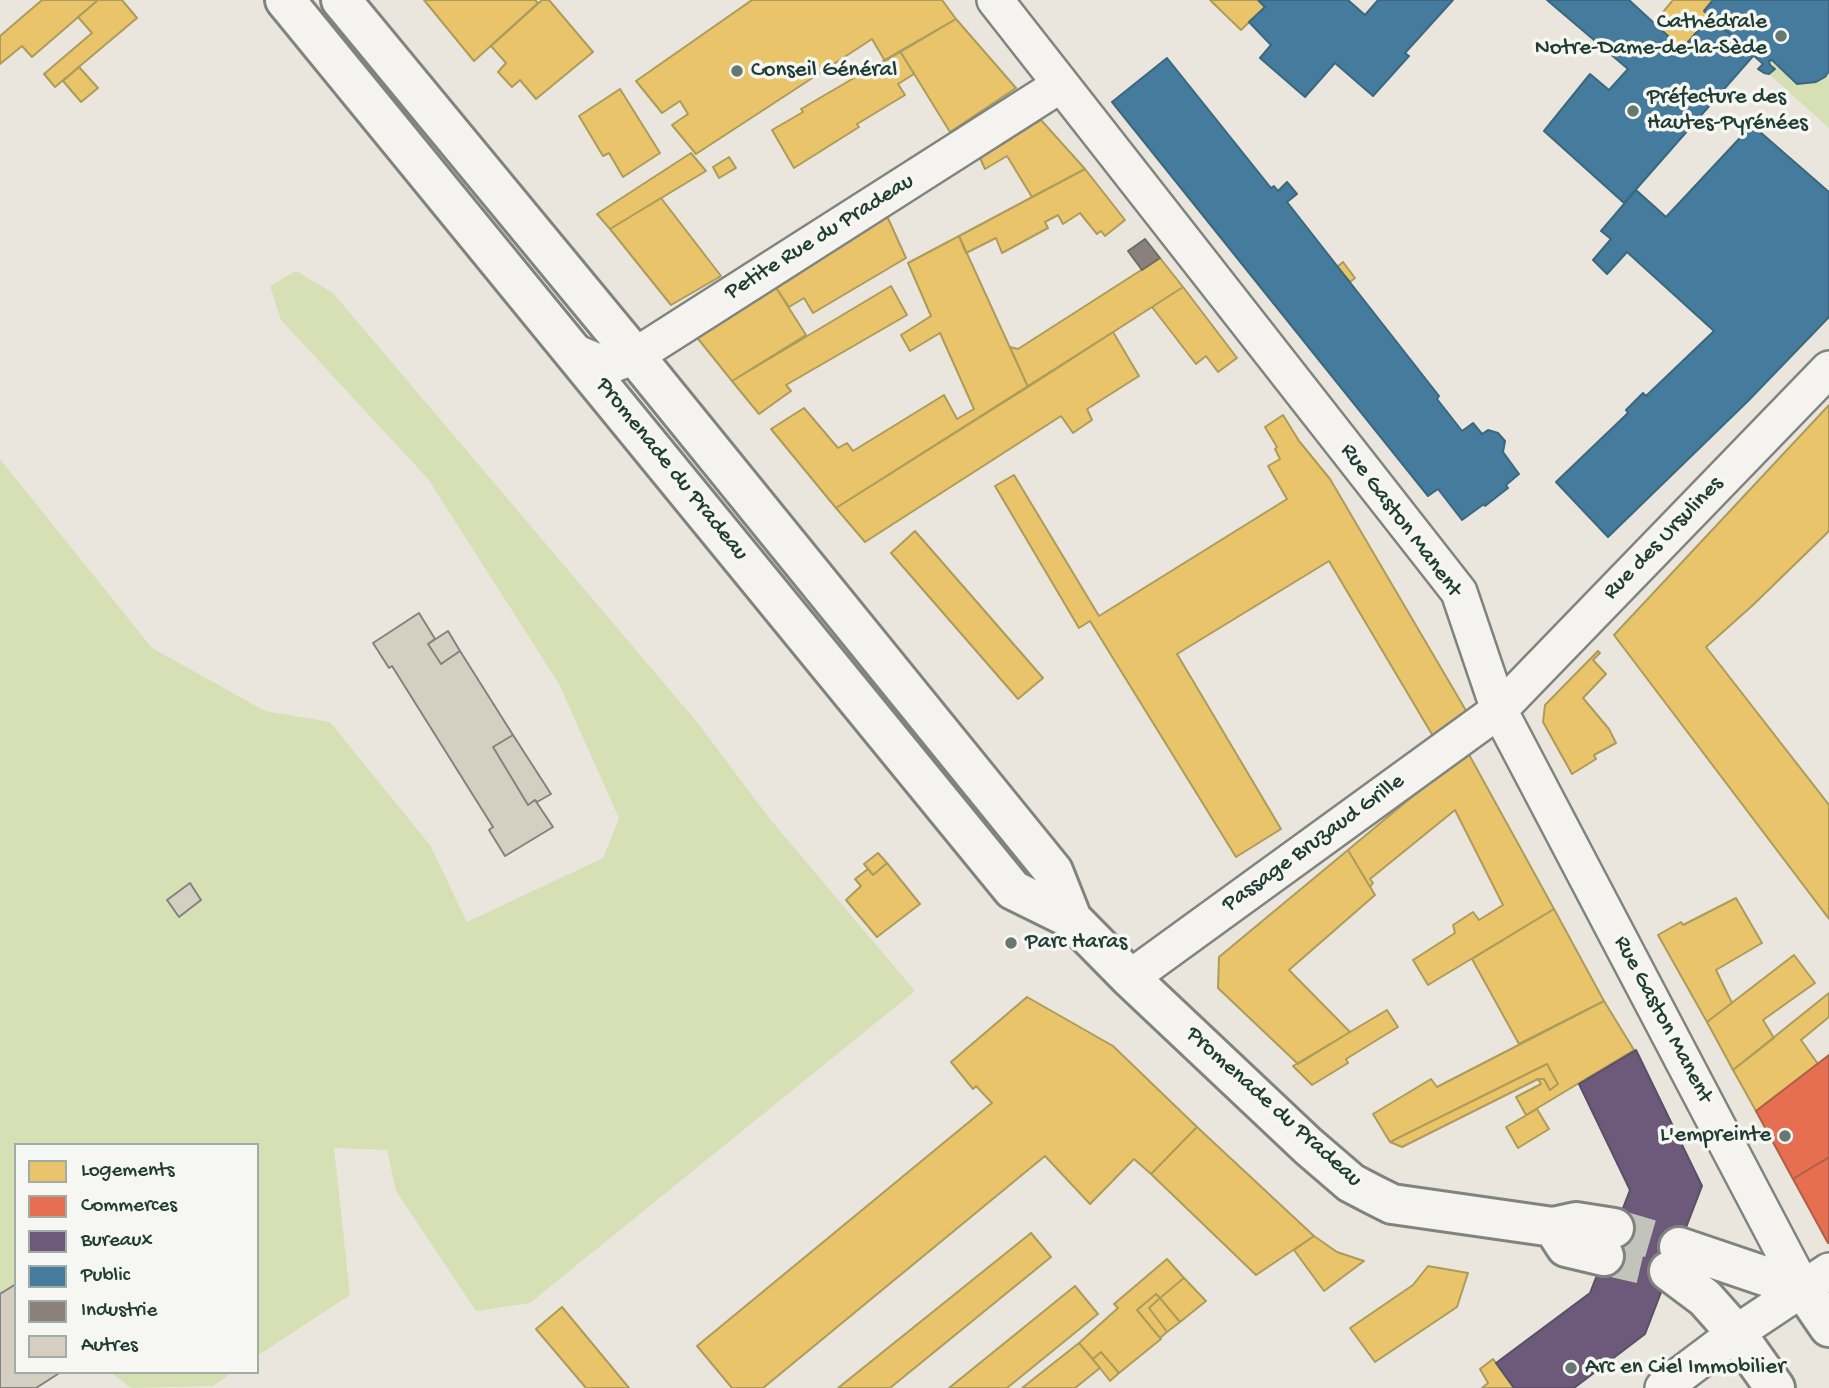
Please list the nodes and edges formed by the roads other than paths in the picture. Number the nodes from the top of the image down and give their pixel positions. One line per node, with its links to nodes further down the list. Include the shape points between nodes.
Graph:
1 (285, 0): 5 (street, Promenade du Pradeau)
2 (341, 0): 6 (street, Promenade du Pradeau)
3 (995, 0): 4 (street, Rue Gaston Manent)
4 (1060, 85): 6 (street, Petite Rue du Pradeau); 8 (street, Rue Gaston Manent, via 1459,592)
5 (574, 352): 6 (street, Petite Rue du Pradeau, via 608,366); 9 (street, Promenade du Pradeau, via 1013,890)
6 (635, 356): 9 (street, Promenade du Pradeau, via 1054,871)
7 (1829, 369): 8 (street, Rue des Ursulines)
8 (1499, 710): 10 (street, Passage Bruzaud Grille); 12 (street, Rue Gaston Manent)
9 (1072, 919): 10 (street, Promenade du Pradeau)
10 (1129, 978): 11 (street, Promenade du Pradeau, via 1351,1182 1392,1204 1553,1227 1576,1222)
11 (1609, 1242)
12 (1816, 1280): 13 (street); 14 (street); 14 (street, via 1674,1259)
13 (1829, 1327)
14 (1736, 1333): 15 (street); 16 (street)
15 (1662, 1388)
16 (1775, 1388)

